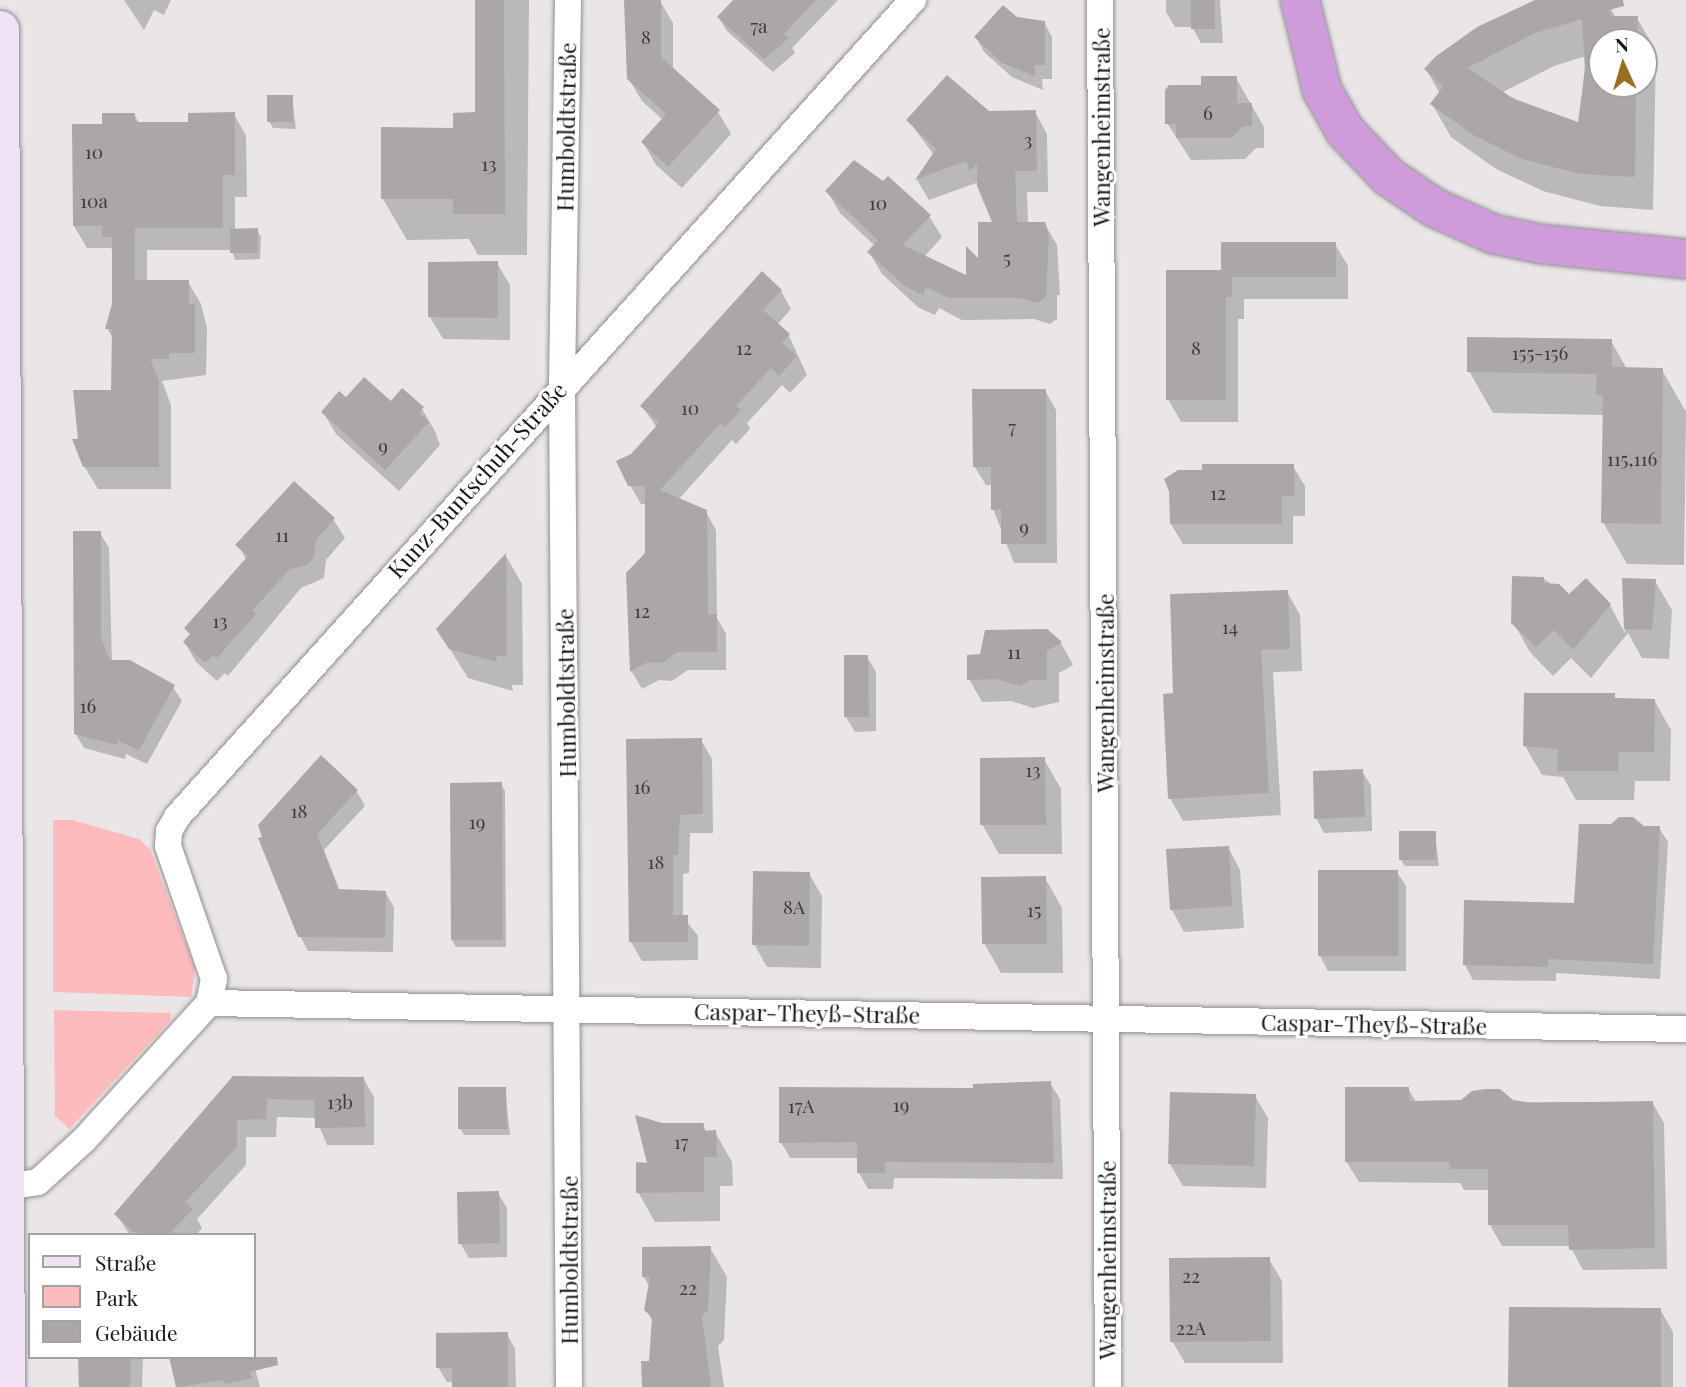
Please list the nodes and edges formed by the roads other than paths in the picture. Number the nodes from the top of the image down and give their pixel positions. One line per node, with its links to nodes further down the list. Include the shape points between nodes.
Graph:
1 (568, 0): 7 (street, Humboldtstraße)
2 (913, 0): 7 (street, Kunz-Buntschuh-Straße)
3 (1100, 0): 10 (street, Wangenheimstraße)
4 (1300, 0): 6 (highway, via 1322,90 1345,131 1389,177 1435,208 1493,234 1541,244)
5 (0, 29): 12 (main road)
6 (1686, 259)
7 (562, 384): 8 (street, Kunz-Buntschuh-Straße, via 171,825 168,846 214,979); 9 (street, Humboldtstraße)
8 (209, 1003): 9 (street, Caspar-Theyß-Straße); 12 (street, via 84,1140 38,1182)
9 (569, 1008): 10 (street, Caspar-Theyß-Straße); 14 (street, Humboldtstraße)
10 (1107, 1019): 11 (street, Caspar-Theyß-Straße); 15 (street, Wangenheimstraße)
11 (1686, 1029)
12 (2, 1185): 13 (main road)
13 (6, 1387)
14 (569, 1387)
15 (1108, 1387)

